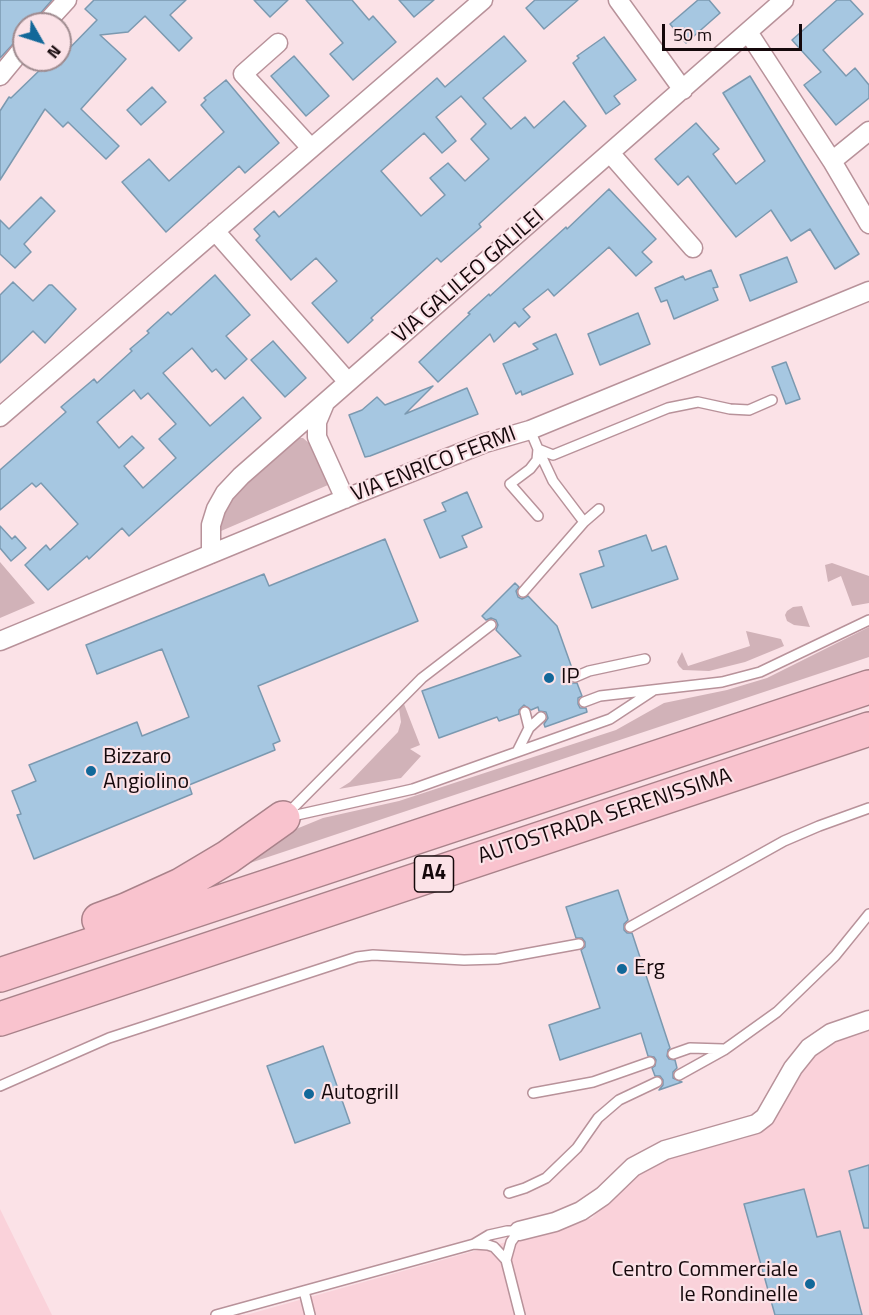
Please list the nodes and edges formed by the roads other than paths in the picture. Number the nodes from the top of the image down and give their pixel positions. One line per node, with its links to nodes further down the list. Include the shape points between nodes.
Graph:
1 (67, 0): 5 (street)
2 (483, 0): 12 (street)
3 (618, 0): 10 (street)
4 (784, 0): 6 (street, VIA GALILEO GALILEI)
5 (56, 12)
6 (748, 32): 10 (street, VIA GALILEO GALILEI); 14 (street)
7 (278, 44): 12 (street, via 243,74)
8 (12, 62): 9 (street)
9 (0, 76)
10 (683, 90): 13 (street, VIA GALILEO GALILEI)
11 (869, 131): 14 (street)
12 (311, 148): 16 (street)
13 (610, 153): 17 (street); 19 (street, VIA GALILEO GALILEI)
14 (832, 161): 15 (street)
15 (869, 224)
16 (215, 231): 19 (street); 22 (street)
17 (693, 248)
18 (869, 291): 23 (street, VIA ENRICO FERMI)
19 (348, 382): 20 (street, VIA GALILEO GALILEI)
20 (327, 400): 24 (street, VIA GALILEO GALILEI); 25 (street, VIA GALILEO GALILEI, via 317,422)
21 (772, 400): 26 (lane, via 749,410 698,402 668,408 553,455)
22 (0, 417)
23 (530, 430): 26 (lane); 27 (street, VIA ENRICO FERMI, via 485,443)
24 (287, 435): 25 (street, via 303,431); 31 (street, VIA GALILEO GALILEI, via 225,493 211,525)
25 (317, 436): 27 (street)
26 (538, 449): 29 (lane, via 537,460 530,469 510,484); 30 (lane, via 553,482)
27 (345, 499): 31 (street, VIA ENRICO FERMI)
28 (599, 509): 30 (lane)
29 (538, 516)
30 (584, 522): 32 (lane)
31 (211, 554): 35 (street, VIA ENRICO FERMI)
32 (523, 592)
33 (869, 620): 39 (lane, via 760,672 722,682)
34 (491, 625): 47 (lane, via 422,678)
35 (0, 640)
36 (645, 659): 37 (lane)
37 (575, 677)
38 (869, 687): 52 (highway, AUTOSTRADA SERENISSIMA / A4)
39 (656, 689): 40 (lane, via 600,696); 45 (lane, via 610,719)
40 (584, 702)
41 (525, 712): 43 (lane)
42 (542, 717): 43 (lane)
43 (529, 728): 45 (lane)
44 (869, 729): 53 (highway, AUTOSTRADA SERENISSIMA / A4)
45 (517, 752): 47 (lane, via 413,789)
46 (869, 808): 49 (lane, via 784,841)
47 (283, 818): 51 (highway, via 181,885 126,910)
48 (869, 914): 55 (lane, via 835,956 777,1012)
49 (630, 927)
50 (579, 945): 60 (lane, via 497,959 373,954 357,957 109,1038)
51 (0, 954)
52 (0, 975)
53 (0, 1019)
54 (869, 1020): 63 (street, via 831,1033 809,1048 765,1117 756,1124 665,1150 633,1167 581,1211)
55 (724, 1050): 56 (lane, via 690,1048); 58 (lane)
56 (673, 1054)
57 (650, 1062): 61 (lane, via 593,1082)
58 (679, 1075)
59 (657, 1082): 62 (lane, via 619,1100 598,1118 577,1148 546,1178)
60 (0, 1086)
61 (532, 1093)
62 (509, 1193)
63 (519, 1231): 64 (lane, via 489,1235); 65 (lane, via 511,1242)
64 (474, 1244): 65 (lane, via 494,1247); 66 (lane)
65 (507, 1260): 69 (lane)
66 (304, 1292): 67 (lane); 68 (lane)
67 (216, 1315)
68 (310, 1315)
69 (520, 1315)

